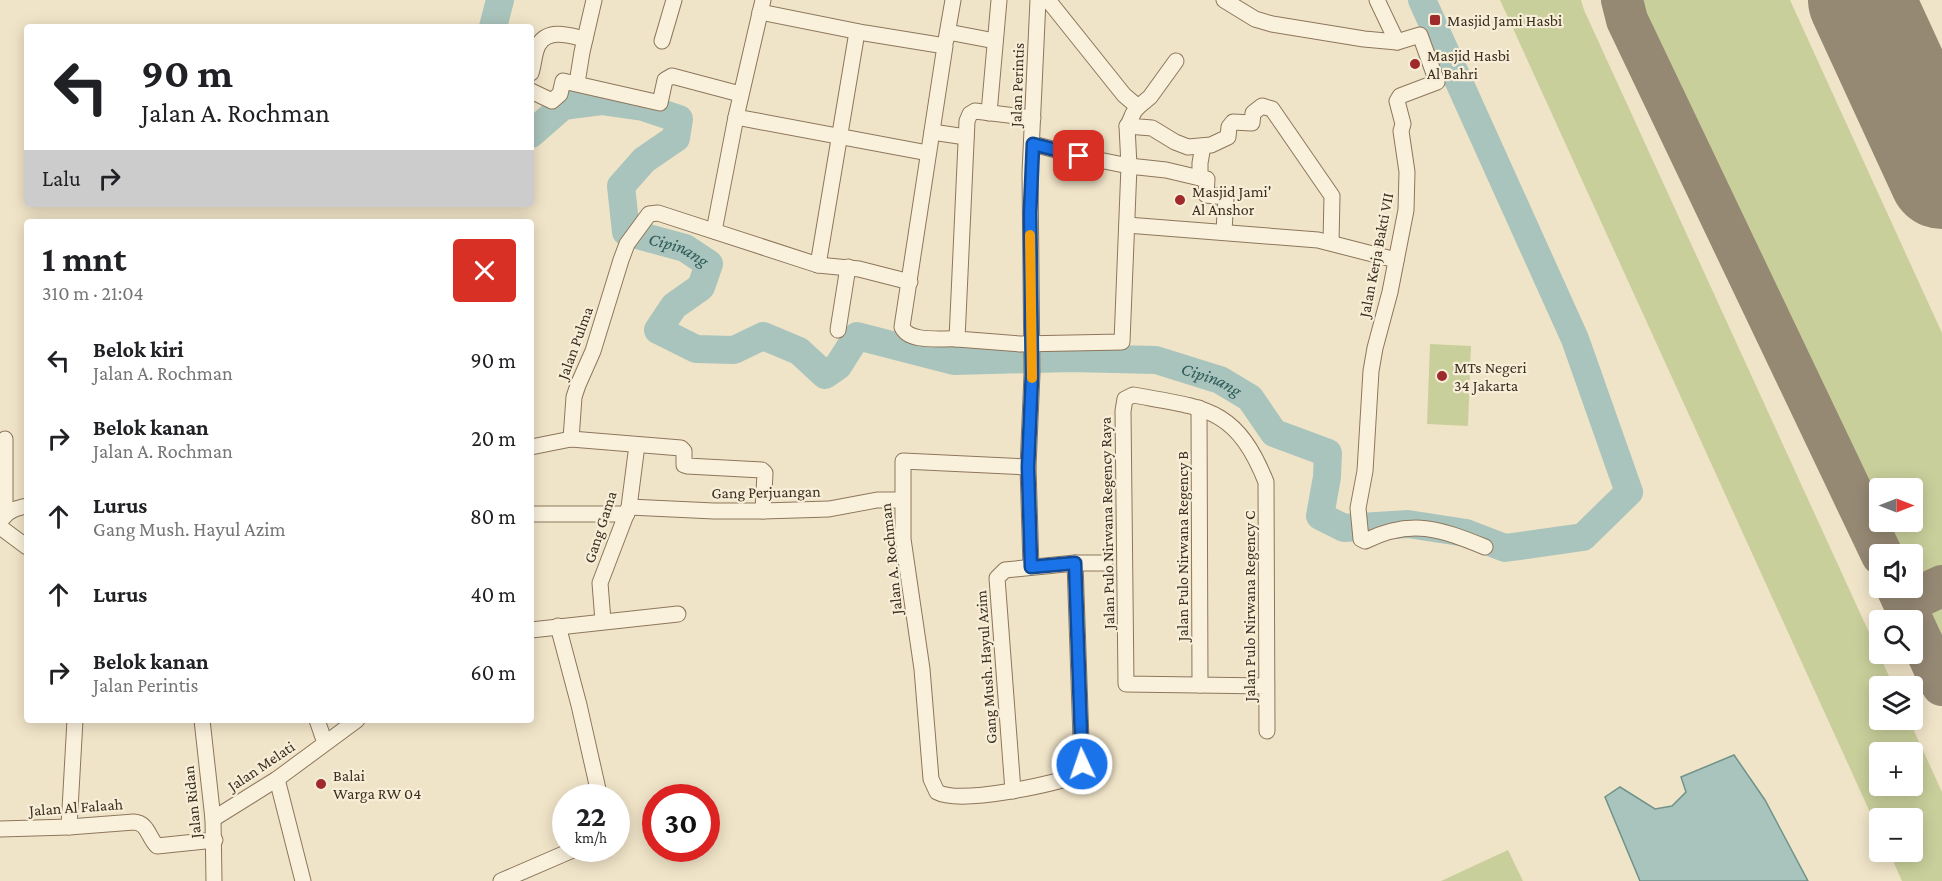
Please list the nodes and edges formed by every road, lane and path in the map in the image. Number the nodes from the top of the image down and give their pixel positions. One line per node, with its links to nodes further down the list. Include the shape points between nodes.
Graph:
1 (594, 0): 11 (street)
2 (674, 0): 13 (street)
3 (953, 0): 12 (street)
4 (999, 0): 14 (street)
5 (1038, 0): 24 (street, Jalan Perintis)
6 (1048, 0): 21 (street)
7 (1224, 0): 15 (street, via 1255,19 1272,24)
8 (1377, 0): 15 (street)
9 (761, 6): 10 (street); 20 (street)
10 (858, 32): 12 (street); 27 (street)
11 (585, 39): 16 (street, via 561,33 547,38 539,44); 18 (street)
12 (946, 39): 14 (street); 26 (street)
13 (662, 41)
14 (995, 41): 22 (street)
15 (1397, 42): 38 (street, Jalan Kerja Bakti VII, via 1420,35 1437,82 1400,96 1397,101 1403,124 1407,179 1406,210)
16 (534, 62)
17 (1176, 62): 21 (street, via 1150,98)
18 (577, 83): 19 (street, via 563,81 560,94 552,101); 20 (street, via 660,103 665,80 672,76)
19 (534, 92)
20 (741, 94): 23 (street)
21 (1138, 107): 25 (street)
22 (988, 113): 24 (street); 28 (street, via 970,114)
23 (736, 117): 27 (street); 35 (street)
24 (1033, 118): 29 (street, Jalan Perintis)
25 (1127, 126): 30 (street, via 1152,128 1184,146); 32 (street)
26 (932, 132): 28 (street); 31 (street)
27 (839, 136): 31 (street); 39 (street)
28 (966, 137): 43 (street)
29 (1033, 144): 32 (street, Jalan Perintis); 44 (street)
30 (1203, 147): 33 (street); 37 (street, via 1227,137 1233,122 1251,123 1254,111 1268,107 1332,195)
31 (928, 153): 41 (street)
32 (1129, 166): 33 (street, Jalan Perintis); 34 (street)
33 (1200, 178): 36 (street, via 1207,179 1206,195 1226,197)
34 (1127, 225): 36 (street); 44 (street, via 1122,342)
35 (714, 231): 39 (street); 47 (street, Jalan Pulma, via 658,213 649,214 627,244 574,397)
36 (1224, 231): 37 (street)
37 (1331, 242): 38 (street)
38 (1396, 260): 59 (street, Jalan Kerja Bakti VII, via 1371,371 1365,471 1358,508 1361,539 1407,528 1432,528)
39 (818, 265): 40 (street)
40 (848, 267): 41 (street); 42 (street)
41 (910, 282): 43 (street, via 904,331 916,337)
42 (838, 330)
43 (957, 339): 44 (street)
44 (1031, 346): 50 (street)
45 (1199, 408): 51 (street, Jalan Pulo Nirwana Regency Raya, via 1226,420 1237,430); 67 (street, Jalan Pulo Nirwana Regency B); 67 (street, Jalan Pulo Nirwana Regency Raya, via 1133,395 1125,399 1123,411 1126,684)
46 (5, 439): 57 (street)
47 (571, 439): 48 (street); 49 (street)
48 (637, 445): 54 (street, Gang Gama); 55 (street, via 681,448 687,466 763,470)
49 (534, 446)
50 (1028, 467): 52 (street, Jalan A. Rochman, via 903,461); 62 (street)
51 (1266, 482): 68 (street, Jalan Pulo Nirwana Regency C)
52 (897, 500): 55 (street, Gang Perjuangan, via 829,509); 77 (street, Jalan A. Rochman, via 922,669 931,779 937,792 950,796)
53 (24, 506): 57 (street, via 15,508)
54 (628, 511): 55 (street, Gang Perjuangan); 56 (street, Gang Perjuangan); 64 (street, Gang Gama, via 600,583)
55 (763, 511)
56 (534, 514)
57 (2, 521): 58 (street)
58 (24, 544)
59 (1485, 547)
60 (1075, 563): 61 (street); 62 (street); 77 (street, via 1081,774)
61 (1105, 563)
62 (1031, 567): 77 (street, Gang Mush. Hayul Azim, via 1005,570 997,578)
63 (678, 614): 64 (street)
64 (603, 621): 65 (street)
65 (558, 626): 66 (street); 76 (street)
66 (534, 630)
67 (1200, 685): 68 (street)
68 (1267, 686): 73 (street, Jalan Pulo Nirwana Regency C)
69 (75, 723): 79 (street)
70 (202, 723): 78 (street, Jalan Ridan)
71 (318, 723): 74 (street)
72 (353, 723): 74 (street, Jalan Melati)
73 (1267, 731)
74 (325, 743): 75 (street, Jalan Melati)
75 (277, 778): 78 (street, Jalan Melati); 84 (street)
76 (597, 784)
77 (1012, 791)
78 (213, 819): 81 (street, Jalan Ridan)
79 (69, 827): 80 (street, Jalan Al Falaah); 81 (street, Jalan Al Falaah, via 138,822 157,846)
80 (0, 829)
81 (215, 840): 83 (street, Jalan Ridan)
82 (552, 859): 85 (street)
83 (214, 881)
84 (303, 881)
85 (501, 881)

